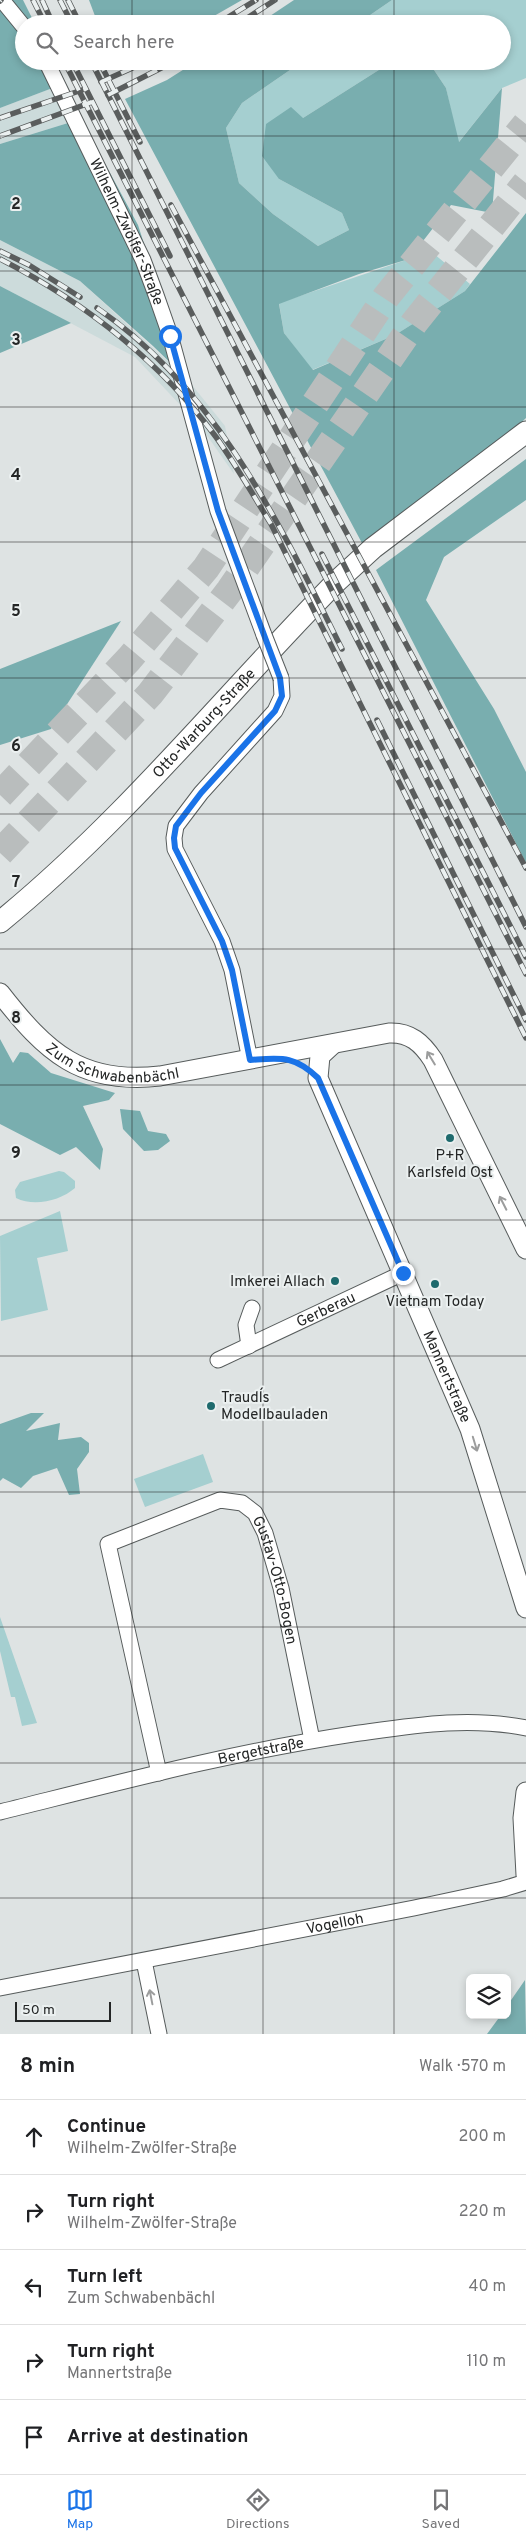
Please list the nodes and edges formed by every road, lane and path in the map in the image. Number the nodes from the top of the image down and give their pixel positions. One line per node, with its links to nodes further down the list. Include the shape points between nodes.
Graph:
1 (2, 0): 2 (street)
2 (15, 16)
3 (50, 70): 8 (street, Wilhelm-Zwölfer-Straße, bridge, via 143,260 170,336 218,511 280,678 282,696 275,711 201,793 176,826 174,838 175,848 222,941 232,970)
4 (526, 432): 5 (main road, Otto-Warburg-Straße, via 373,548 337,581 115,818)
5 (0, 922)
6 (0, 993): 8 (street, Zum Schwabenbächl, via 49,1049 88,1071 107,1076 144,1078)
7 (333, 1044): 8 (street, Zum Schwabenbächl); 9 (street, via 320,1056); 10 (street, Zum Schwabenbächl, one-way to 7, via 433,1060 421,1045 398,1033)
8 (250, 1060): 9 (street, Zum Schwabenbächl, via 294,1060 304,1064)
9 (318, 1078): 11 (street, Mannertstraße)
10 (526, 1250)
11 (403, 1273): 13 (street, Gerberau); 15 (street, Mannertstraße, one-way to 15, via 470,1429)
12 (252, 1308): 13 (street, via 246,1325)
13 (248, 1346): 14 (street, Gerberau)
14 (218, 1360)
15 (526, 1608)
16 (526, 1728): 17 (street, Bergetstraße, via 482,1721 423,1724)
17 (312, 1740): 18 (street, Bergetstraße); 18 (street, Gustav-Otto-Bogen, via 281,1588 264,1533 256,1513 242,1503 220,1500 108,1544)
18 (159, 1772): 20 (street, Bergetstraße)
19 (526, 1792): 21 (street, via 523,1818)
20 (0, 1812)
21 (526, 1875)
22 (526, 1882): 23 (street, Vogelloh, via 414,1908)
23 (144, 1961): 24 (street, Vogelloh); 25 (street, one-way to 23)
24 (0, 1988)
25 (159, 2034)

